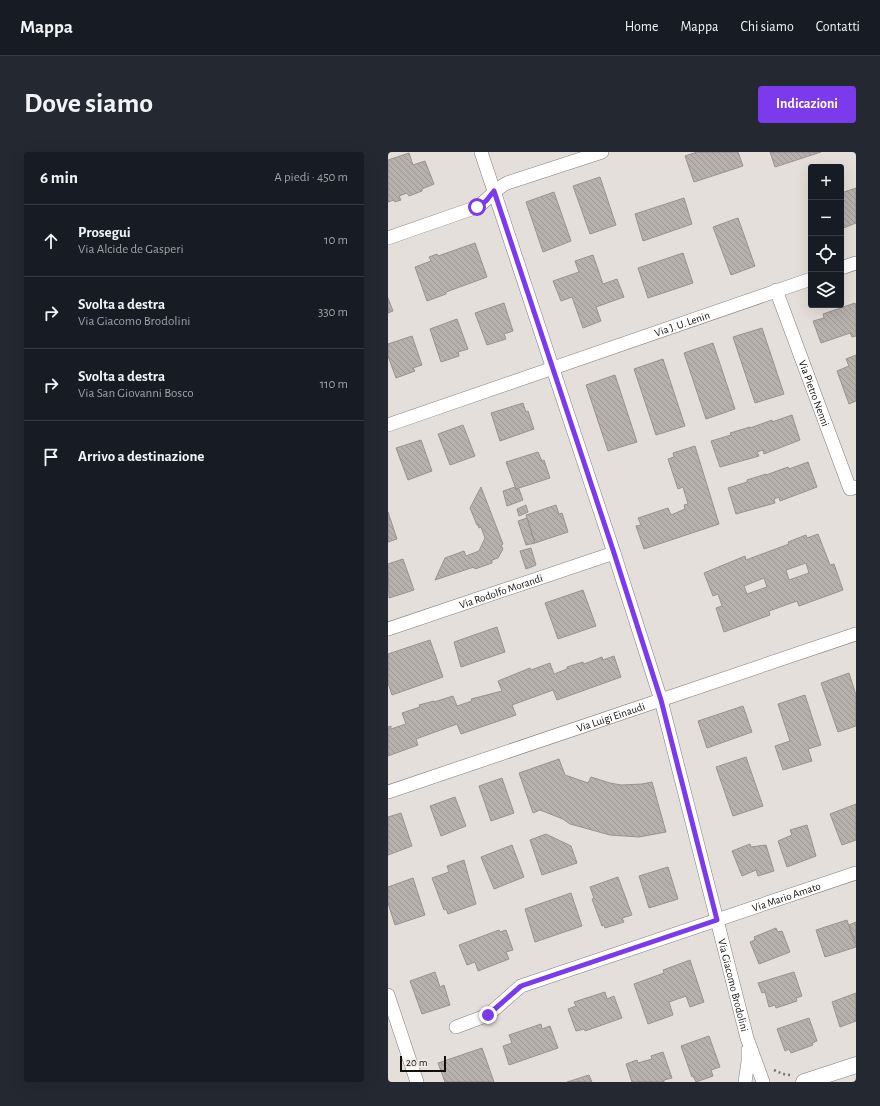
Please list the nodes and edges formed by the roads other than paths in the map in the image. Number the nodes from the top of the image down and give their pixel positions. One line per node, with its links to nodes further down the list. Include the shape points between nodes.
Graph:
1 (481, 152): 3 (street, Via Giacomo Brodolini)
2 (602, 152): 3 (street, via 507,183)
3 (494, 191): 4 (street, via 477,207); 9 (street, Via Giacomo Brodolini)
4 (388, 238)
5 (856, 264): 6 (street)
6 (844, 267)
7 (808, 279): 8 (street, Via J. U. Lenin)
8 (776, 290): 9 (street, Via J. U. Lenin); 11 (street, Via Pietro Nenni, via 850,489)
9 (553, 367): 10 (street); 12 (street, Via Giacomo Brodolini)
10 (388, 425)
11 (856, 487)
12 (614, 553): 13 (street, Via Rodolfo Morandi); 15 (street, Via Giacomo Brodolini)
13 (388, 629)
14 (856, 634): 15 (street, Via Luigi Einaudi)
15 (661, 700): 16 (street, Via Luigi Einaudi); 18 (street, Via Giacomo Brodolini)
16 (388, 792)
17 (856, 872): 18 (street, Via Mario Amato)
18 (717, 920): 20 (street, Via Mario Amato, via 521,986 488,1015); 21 (street, Via Giacomo Brodolini)
19 (388, 995): 24 (street)
20 (456, 1027)
21 (747, 1038): 25 (street, via 748,1062); 26 (street)
22 (856, 1065): 23 (street)
23 (800, 1078)
24 (417, 1082)
25 (745, 1082)
26 (763, 1082)

